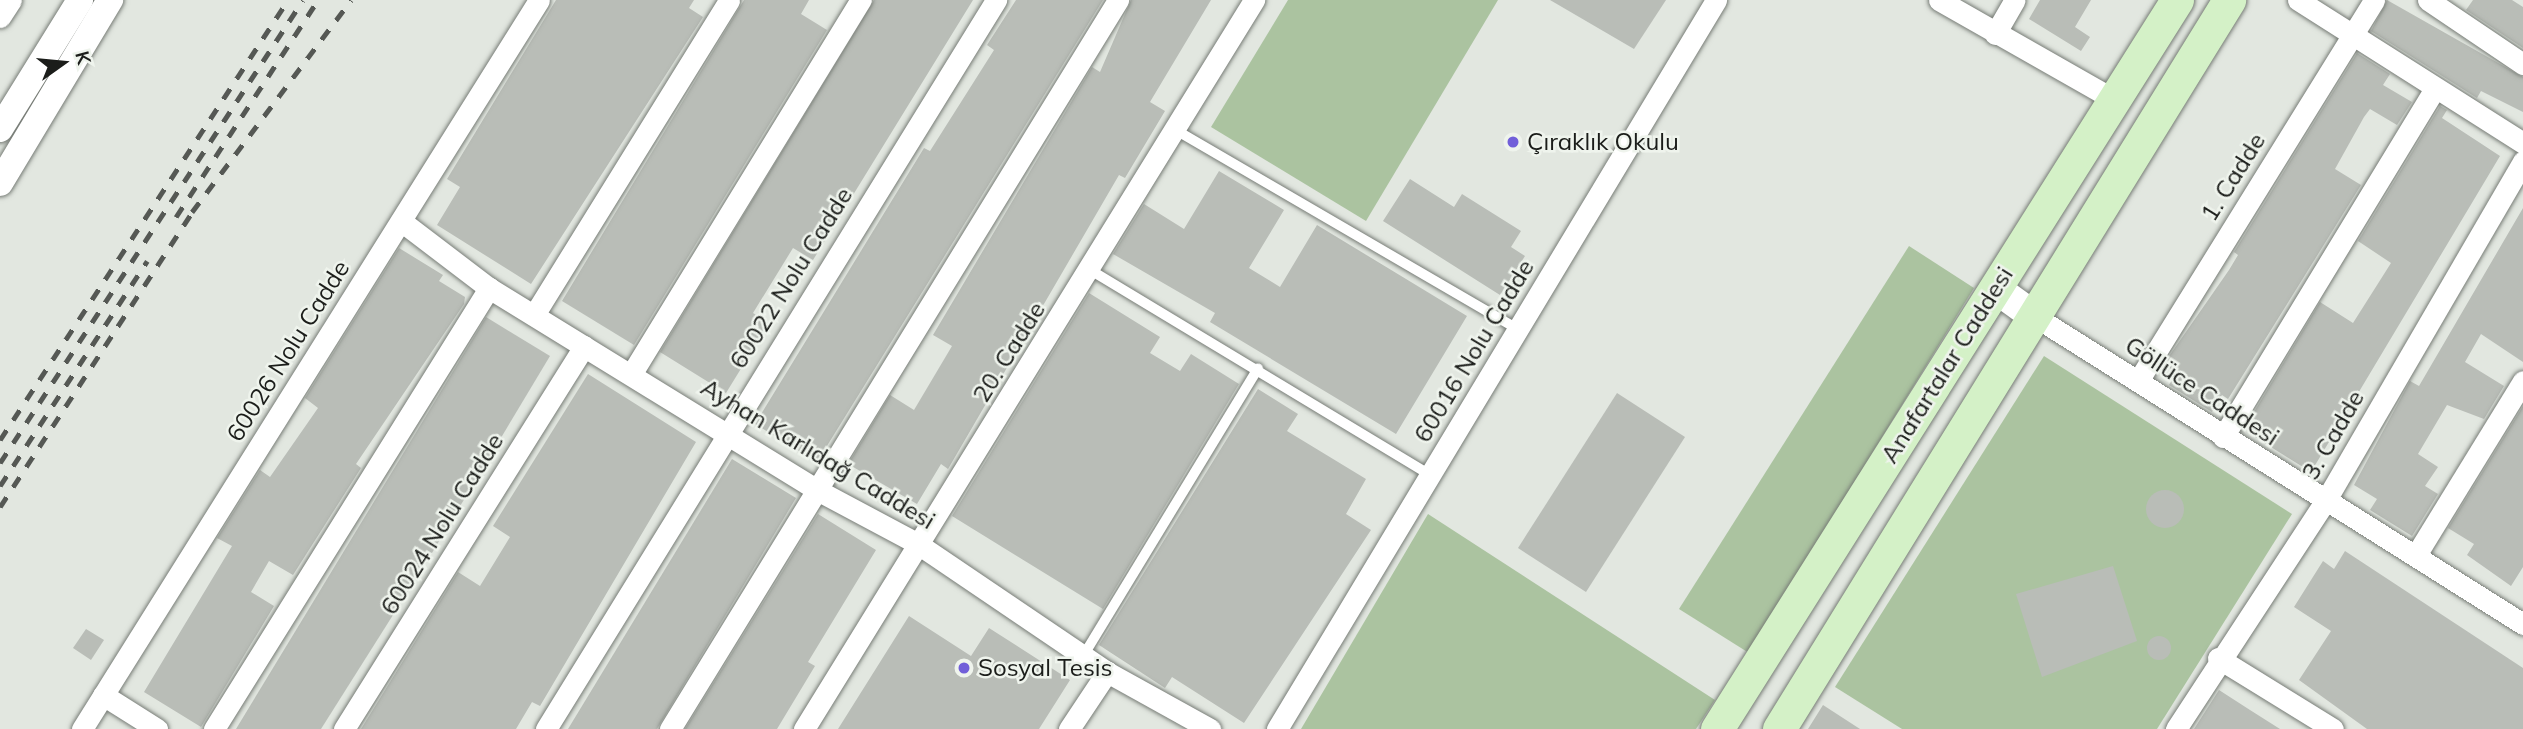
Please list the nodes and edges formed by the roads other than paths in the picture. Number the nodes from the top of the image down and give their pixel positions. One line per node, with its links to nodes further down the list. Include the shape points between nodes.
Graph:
1 (11, 0): 18 (street)
2 (80, 0): 24 (street)
3 (110, 0): 28 (street)
4 (538, 0): 29 (street, 60026 Nolu Cadde)
5 (729, 0): 34 (street)
6 (861, 0): 38 (street)
7 (996, 0): 41 (street, 60022 Nolu Cadde)
8 (1118, 0): 44 (street)
9 (1254, 0): 25 (street, 20. Cadde)
10 (1716, 0): 35 (street, 60016 Nolu Cadde)
11 (1939, 0): 19 (street)
12 (2015, 0): 19 (street)
13 (2177, 0): 23 (main road, Anafartalar Caddesi)
14 (2229, 0): 33 (main road, Anafartalar Caddesi)
15 (2298, 0): 20 (street)
16 (2374, 0): 20 (street, 1. Cadde)
17 (2428, 0): 21 (street)
18 (0, 17)
19 (1994, 34): 23 (street)
20 (2351, 36): 22 (street); 39 (street, 1. Cadde)
21 (2523, 64)
22 (2434, 90): 26 (street); 42 (street)
23 (2115, 100): 32 (main road, Anafartalar Caddesi)
24 (0, 129)
25 (1174, 129): 30 (street, 20. Cadde); 35 (lane)
26 (2523, 143)
27 (2523, 161): 45 (street, 3. Cadde)
28 (0, 183)
29 (401, 221): 31 (street, Ayhan Karlıdağ Caddesi); 52 (street, 60026 Nolu Cadde)
30 (1092, 271): 37 (lane); 46 (street, 20. Cadde)
31 (489, 288): 34 (street, Ayhan Karlıdağ Caddesi); 55 (street)
32 (1996, 288): 33 (main road); 63 (main road, Anafartalar Caddesi)
33 (2031, 314): 39 (street, Göllüce Caddesi); 64 (main road, Anafartalar Caddesi)
34 (534, 315): 36 (street, Ayhan Karlıdağ Caddesi)
35 (1518, 329): 43 (street, 60016 Nolu Cadde)
36 (584, 346): 38 (street, Ayhan Karlıdağ Caddesi); 56 (street, 60024 Nolu Cadde)
37 (1258, 369): 43 (lane); 49 (lane)
38 (632, 373): 41 (street, Ayhan Karlıdağ Caddesi)
39 (2138, 381): 42 (street, Göllüce Caddesi)
40 (2523, 381): 47 (street)
41 (726, 430): 44 (street, Ayhan Karlıdağ Caddesi); 57 (street, 60022 Nolu Cadde)
42 (2223, 437): 45 (street, Göllüce Caddesi)
43 (1430, 474): 62 (street, 60016 Nolu Cadde)
44 (817, 490): 46 (street, Ayhan Karlıdağ Caddesi); 58 (street)
45 (2326, 500): 47 (street, Göllüce Caddesi); 50 (street, 3. Cadde)
46 (918, 544): 49 (street, Ayhan Karlıdağ Caddesi); 59 (street, 20. Cadde)
47 (2416, 555): 48 (street, Göllüce Caddesi)
48 (2523, 624)
49 (1085, 653): 51 (street, Ayhan Karlıdağ Caddesi)
50 (2218, 658): 65 (street, 3. Cadde); 66 (street)
51 (1107, 672): 60 (street); 61 (street, Ayhan Karlıdağ Caddesi)
52 (103, 695): 53 (street, 60026 Nolu Cadde); 54 (street)
53 (82, 729)
54 (157, 729)
55 (214, 729)
56 (344, 729)
57 (546, 729)
58 (670, 729)
59 (804, 729)
60 (1069, 729)
61 (1210, 729)
62 (1277, 729)
63 (1717, 729)
64 (1779, 729)
65 (2176, 729)
66 (2333, 729)

